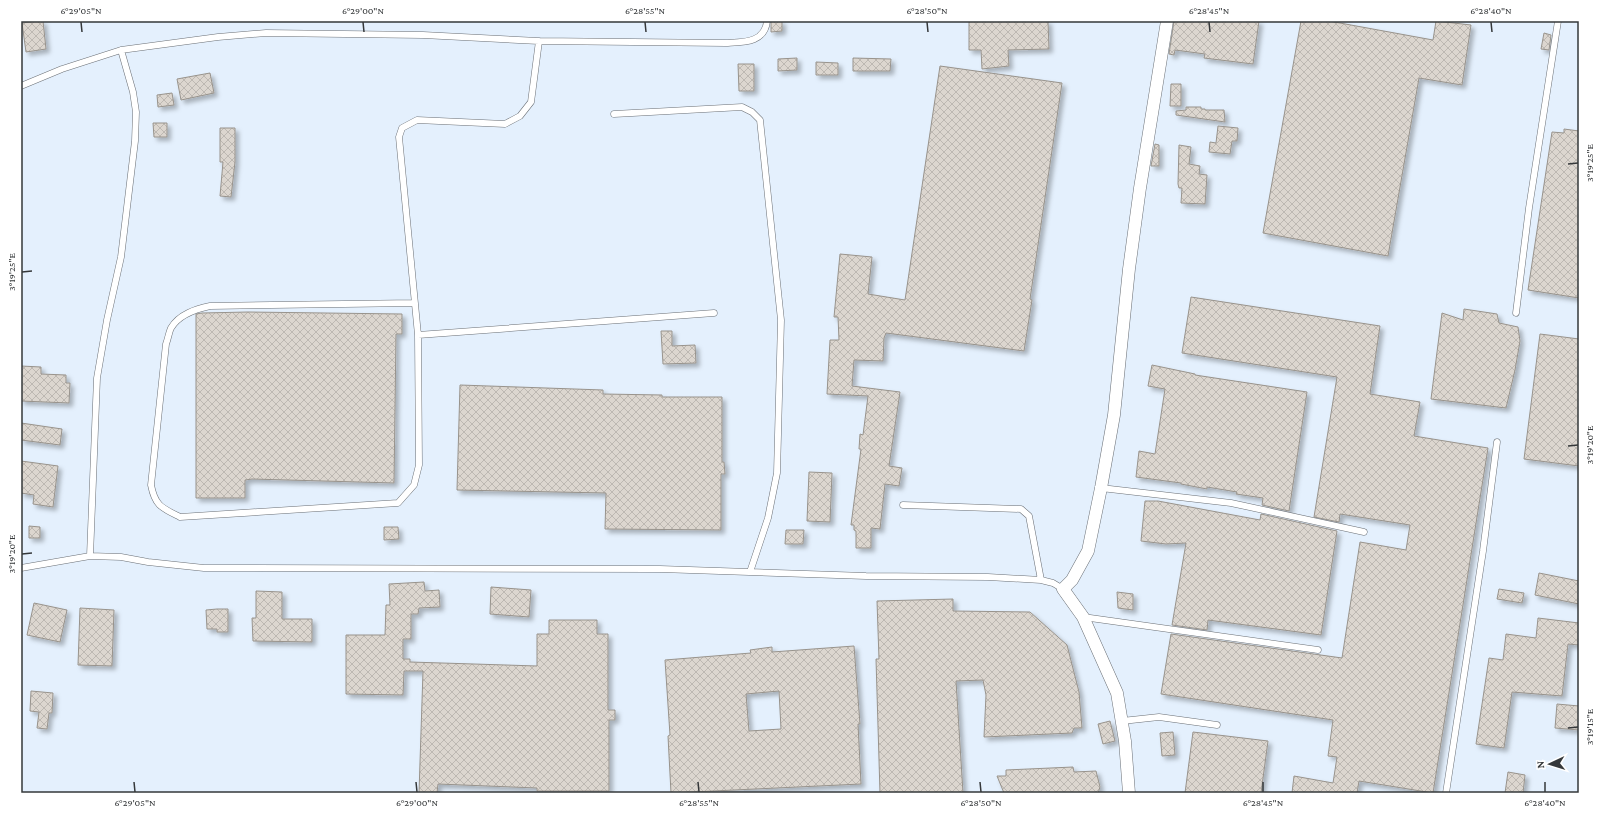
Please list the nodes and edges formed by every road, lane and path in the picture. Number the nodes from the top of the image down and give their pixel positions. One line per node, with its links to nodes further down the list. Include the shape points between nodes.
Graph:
1 (767, 21): 4 (lane, via 760,36 749,42)
2 (1168, 21): 13 (street, via 1140,188 1114,415)
3 (1558, 21): 10 (lane, via 1530,201)
4 (539, 41): 5 (lane, via 423,35 266,34 218,37); 8 (lane, via 531,102 520,116 505,124 418,120 402,128 399,137)
5 (121, 50): 6 (lane, via 62,69); 16 (lane, via 133,92 136,142 121,257 106,320 97,378)
6 (21, 86)
7 (614, 114): 18 (lane, via 742,107 760,120 780,320 778,473 768,518)
8 (415, 303): 11 (lane); 11 (lane, via 210,306 196,309 183,316 171,328 166,344 151,485 153,497 160,507 180,517 398,502 414,485 419,465)
9 (714, 313): 11 (lane)
10 (1516, 313)
11 (418, 335)
12 (1497, 442): 26 (lane, via 1484,551)
13 (1101, 488): 15 (lane, via 1231,503); 20 (street, via 1088,551 1072,580)
14 (903, 505): 19 (lane, via 1021,509 1029,516)
15 (1364, 532)
16 (90, 556): 17 (lane); 18 (lane, via 121,557 204,568 660,569)
17 (21, 568)
18 (750, 572): 19 (lane)
19 (1041, 580): 20 (lane, via 1053,583)
20 (1063, 590): 21 (street)
21 (1083, 617): 22 (lane); 23 (street, via 1117,692)
22 (1318, 650)
23 (1122, 721): 24 (lane, via 1159,717); 25 (street)
24 (1217, 725)
25 (1129, 793)
26 (1446, 793)

